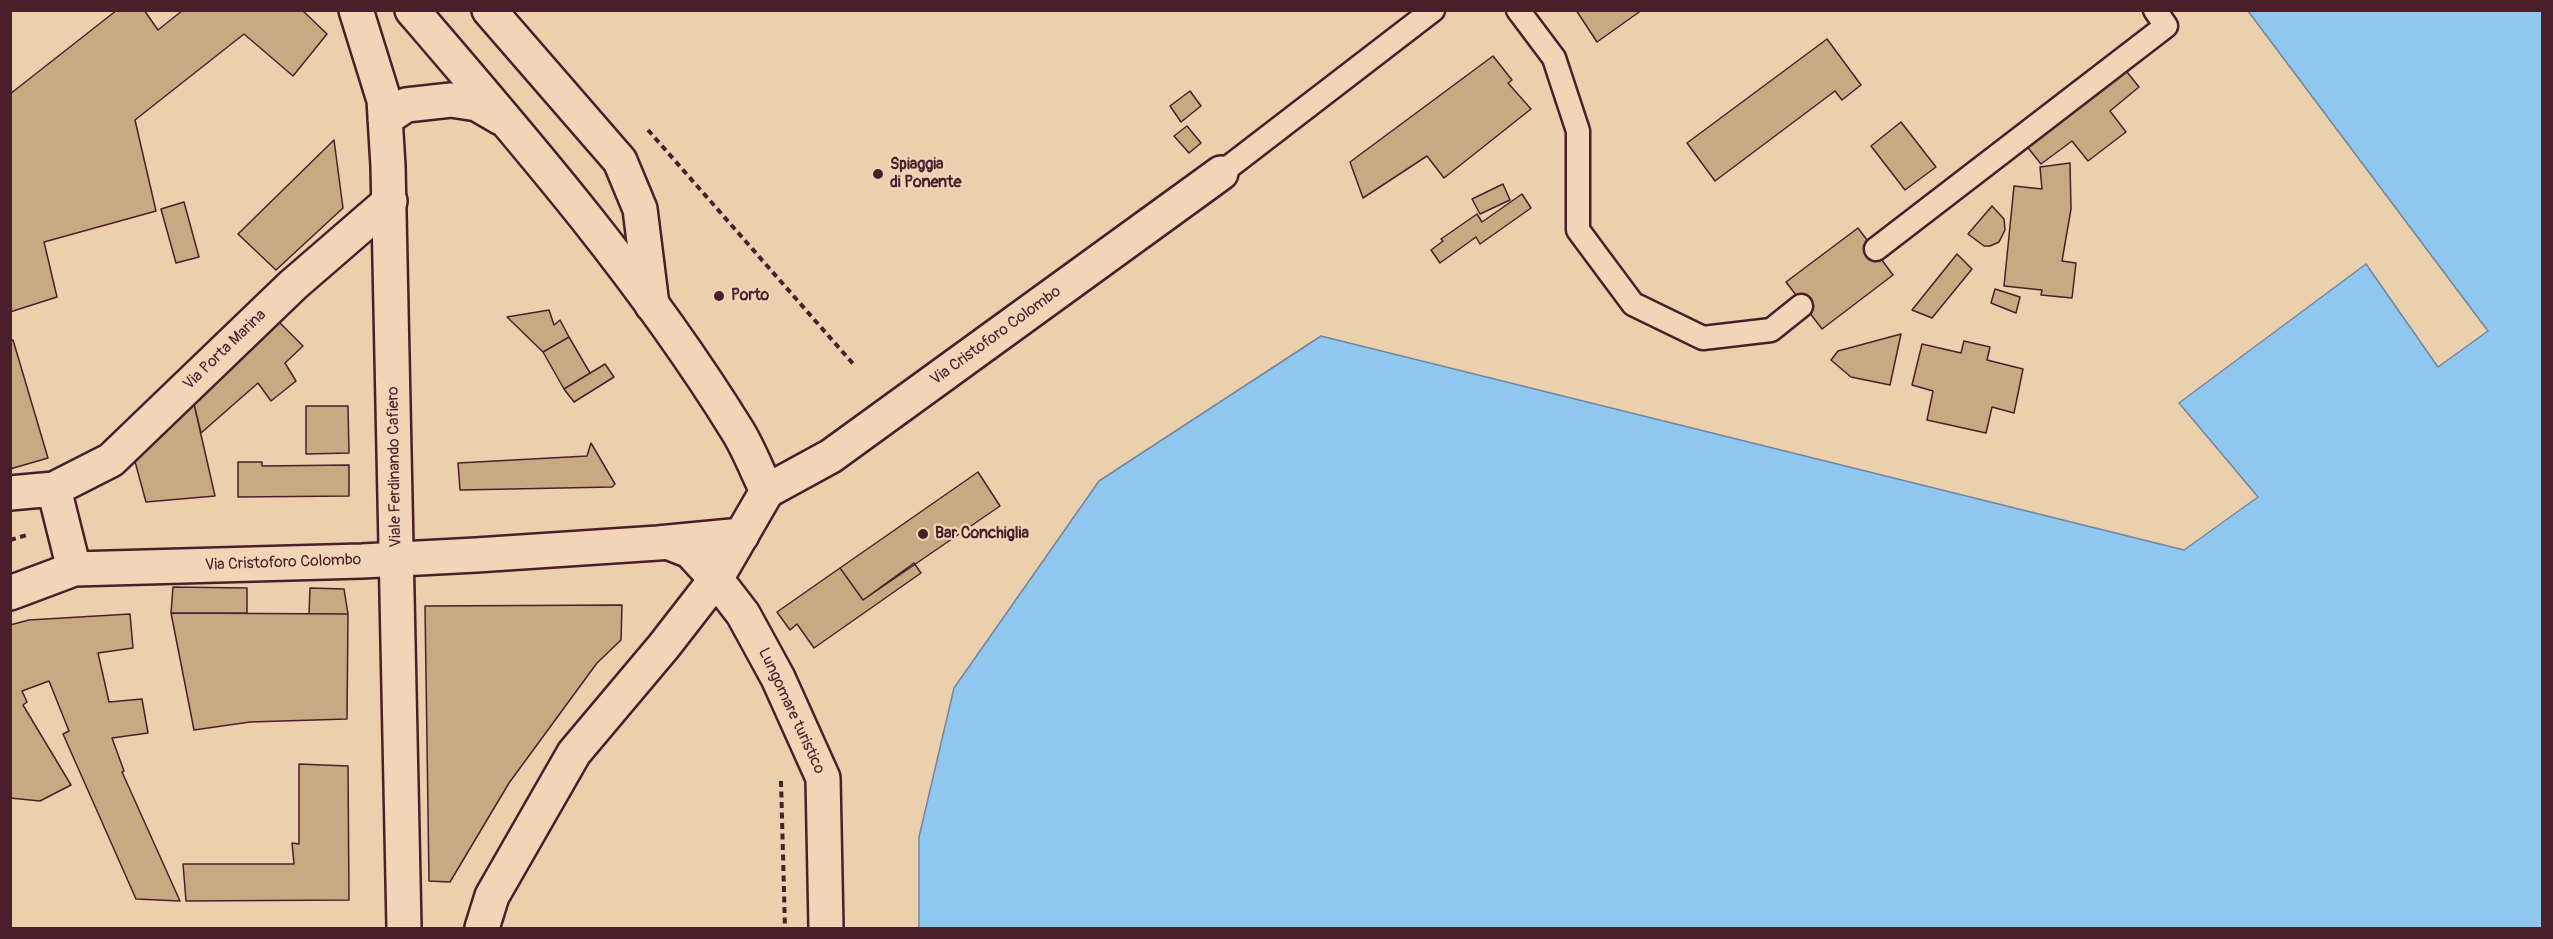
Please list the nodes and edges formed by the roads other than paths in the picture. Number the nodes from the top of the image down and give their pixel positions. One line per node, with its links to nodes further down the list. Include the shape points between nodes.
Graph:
1 (356, 10): 7 (street, Viale Ferdinando Cafiero, via 384,100)
2 (412, 10): 8 (street)
3 (489, 10): 12 (street, via 620,161 640,209)
4 (1433, 10): 9 (lane)
5 (1518, 10): 13 (lane, via 1554,58 1578,131 1578,230 1633,304 1703,338 1771,330)
6 (2155, 10): 11 (lane, via 2166,26)
7 (386, 119): 8 (street, via 406,105 451,100 477,104); 10 (street, Viale Ferdinando Cafiero)
8 (508, 122): 12 (street, via 607,241)
9 (1221, 173): 15 (street, Via Cristoforo Colombo, via 831,456)
10 (390, 201): 14 (street, Via Porta Marina, via 294,285 111,460); 19 (street, Viale Ferdinando Cafiero)
11 (1876, 249)
12 (652, 305): 15 (street, via 738,432)
13 (1801, 306)
14 (54, 489): 16 (street, Via Porta Marina); 20 (street)
15 (767, 491): 17 (street)
16 (10, 493)
17 (742, 535): 18 (street, Via Cristoforo Colombo); 21 (street)
18 (667, 542): 19 (street, Via Cristoforo Colombo); 21 (street, Via Cristoforo Colombo, via 690,551)
19 (396, 558): 20 (street, Via Cristoforo Colombo); 23 (street, Viale Ferdinando Cafiero)
20 (74, 569): 22 (street, Via Cristoforo Colombo)
21 (716, 579): 24 (street, via 574,753 492,896); 25 (street, Lungomare turistico, via 743,614 778,678 823,778)
22 (10, 593)
23 (404, 928)
24 (482, 928)
25 (826, 928)

